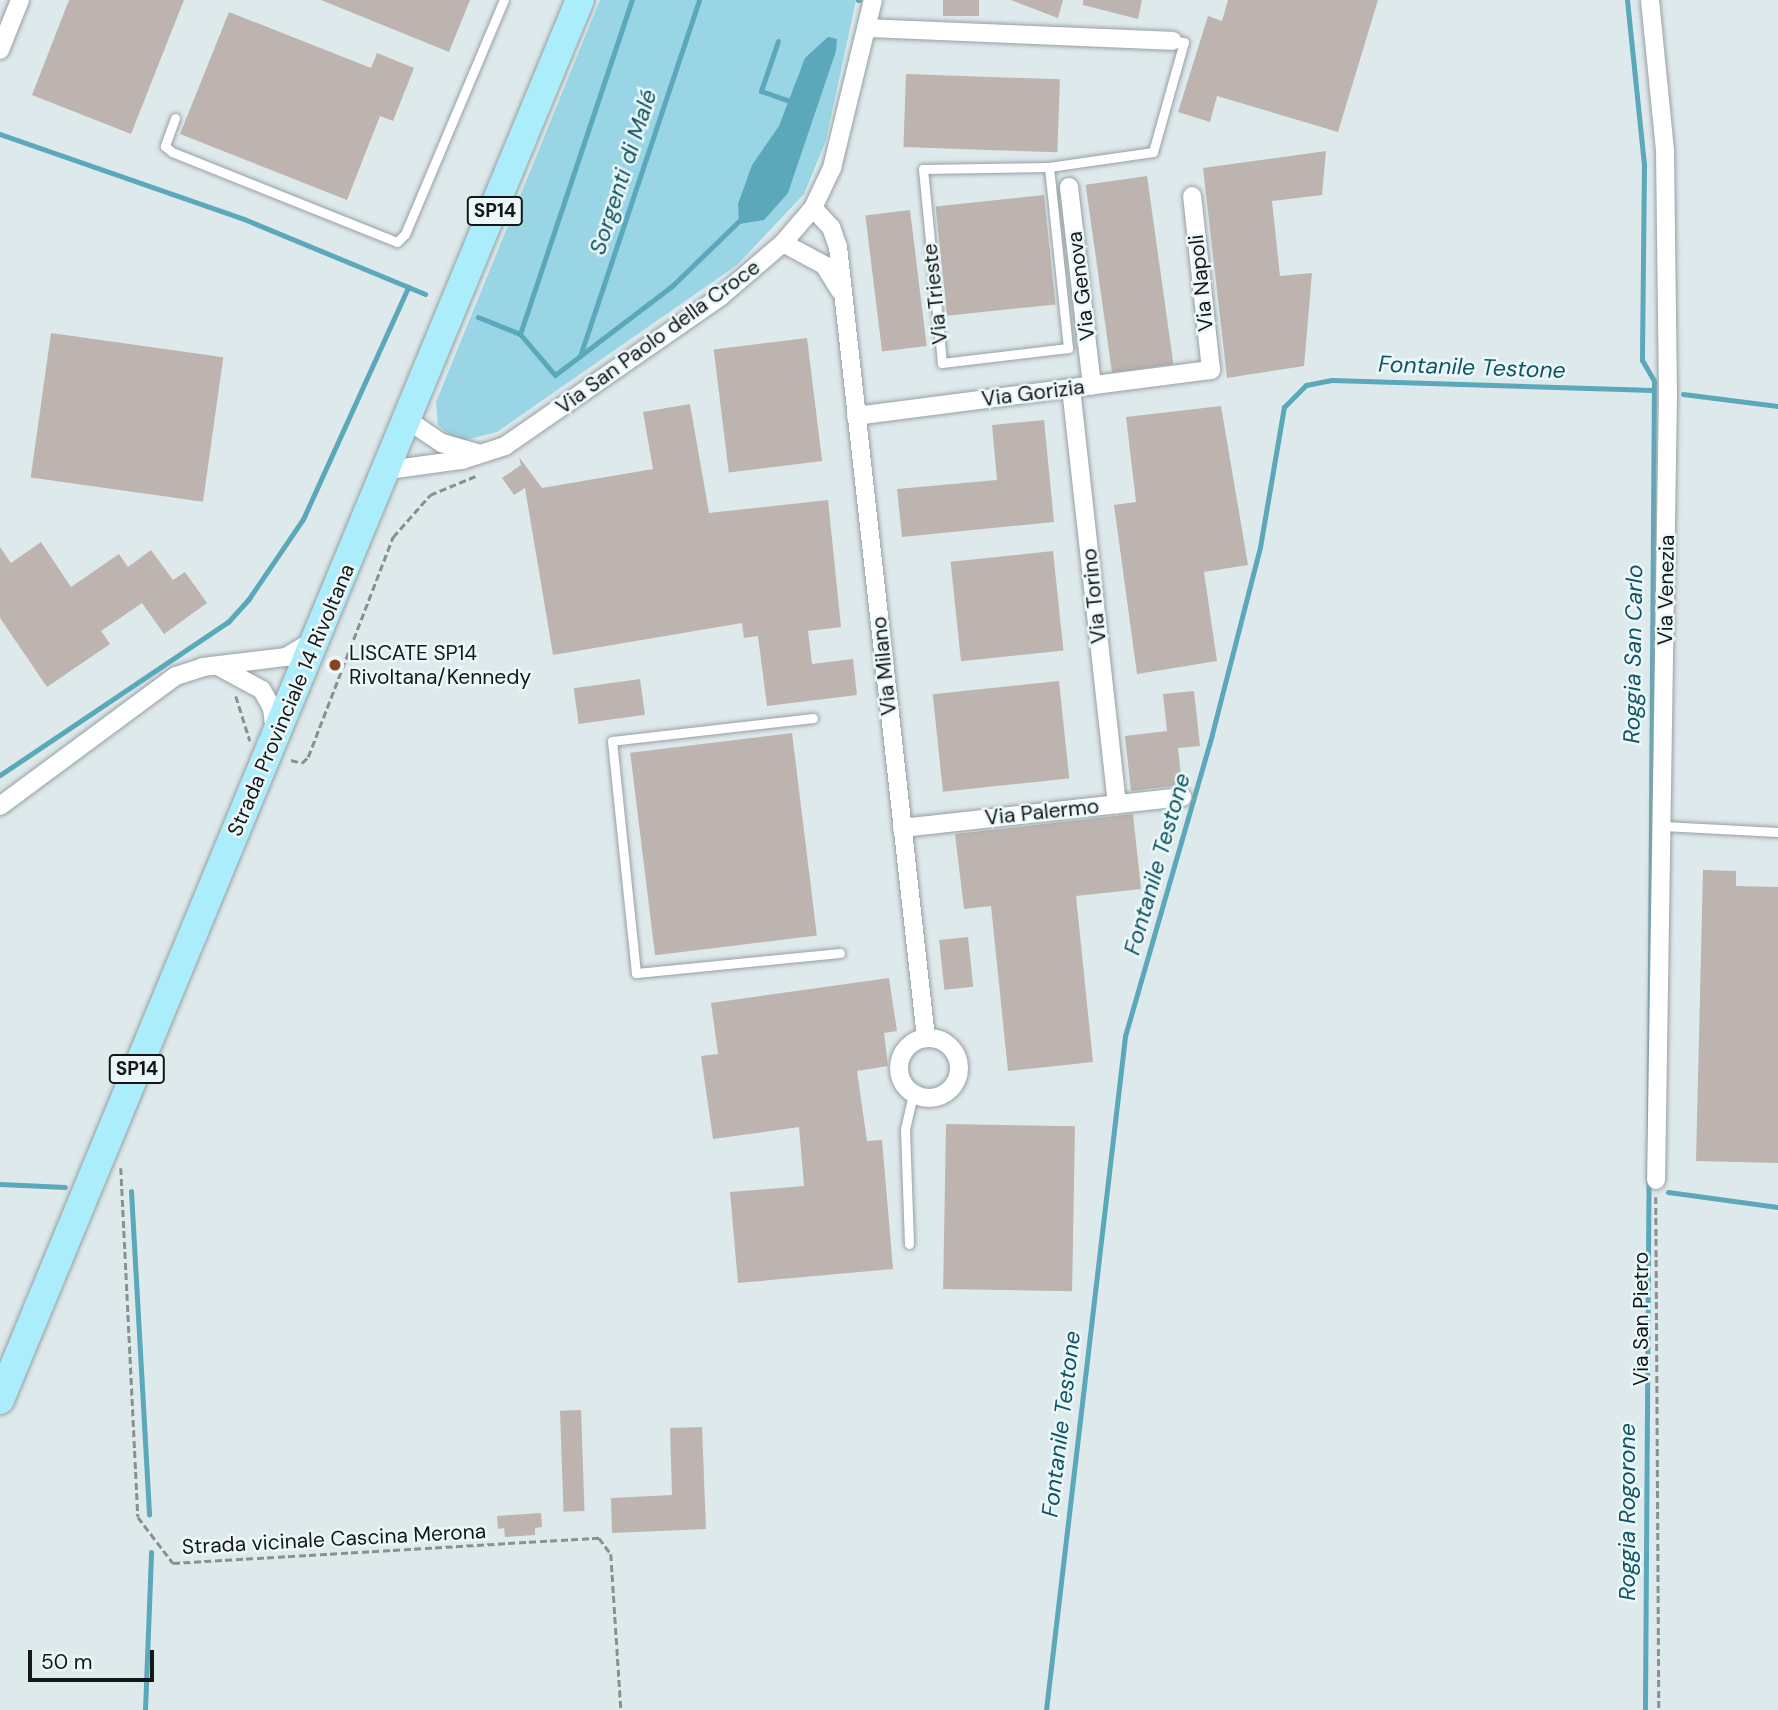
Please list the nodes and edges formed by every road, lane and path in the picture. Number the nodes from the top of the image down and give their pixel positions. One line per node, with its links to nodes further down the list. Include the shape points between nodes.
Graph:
1 (20, 0): 8 (street)
2 (504, 0): 9 (lane, via 405,234 397,242 172,152 165,146)
3 (580, 0): 20 (main road, Strada Provinciale 14 Rivoltana / SP14)
4 (873, 0): 6 (street, Via San Paolo della Croce)
5 (1650, 0): 31 (street, Via Venezia, via 1666,190)
6 (867, 28): 7 (street, Via Trieste); 13 (street, Via San Paolo della Croce, via 836,155)
7 (1173, 41): 10 (lane, Via Trieste, via 1184,42 1153,152)
8 (0, 50)
9 (175, 118)
10 (1049, 167): 10 (lane, Via Trieste, via 1068,348 942,363 923,169)
11 (1069, 187): 17 (street, Via Genova)
12 (1192, 196): 16 (street, Via Napoli)
13 (813, 208): 14 (street, Via San Paolo della Croce); 15 (street, Via Milano, via 837,240)
14 (783, 243): 15 (street, Via Milano, via 824,265); 21 (street, Via San Paolo della Croce, via 720,296)
15 (842, 294): 19 (street, Via Milano)
16 (1211, 370): 17 (street, Via Gorizia)
17 (1092, 386): 18 (street, Via Gorizia)
18 (1071, 388): 19 (street, Via Gorizia); 29 (street, Via Torino)
19 (856, 416): 32 (street, Via Milano)
20 (410, 421): 22 (street, via 447,446); 23 (main road, Strada Provinciale 14 Rivoltana / SP14)
21 (505, 446): 22 (street, Via San Paolo della Croce); 27 (path, via 491,470 430,495 393,537 305,761)
22 (485, 454): 23 (street, Via San Paolo della Croce)
23 (388, 470): 24 (main road, Strada Provinciale 14 Rivoltana / SP14)
24 (318, 636): 25 (street, via 286,657); 27 (main road, Strada Provinciale 14 Rivoltana / SP14)
25 (214, 665): 27 (path, via 228,676 244,708 248,739); 27 (street, via 262,690 272,708); 30 (street, via 156,687)
26 (813, 718): 34 (lane, via 611,741 636,973)
27 (272, 744): 40 (main road, Strada Provinciale 14 Rivoltana / SP14)
28 (1182, 797): 29 (street, Via Palermo)
29 (1117, 804): 32 (street, Via Palermo)
30 (0, 806)
31 (1663, 826): 33 (lane); 38 (street, Via Venezia)
32 (902, 828): 35 (street, Via Milano)
33 (1778, 832)
34 (840, 953)
35 (926, 1038): 36 (street, via 909,1046 900,1063 901,1078); 36 (street, via 953,1049 958,1077 937,1097)
36 (913, 1093): 39 (lane, via 905,1129)
37 (121, 1161): 41 (path, Strada vicinale Cascina Merona, via 138,1517 173,1563 599,1538 611,1553)
38 (1656, 1180): 42 (path, Via San Pietro)
39 (909, 1244)
40 (0, 1400)
41 (621, 1710)
42 (1659, 1710)

